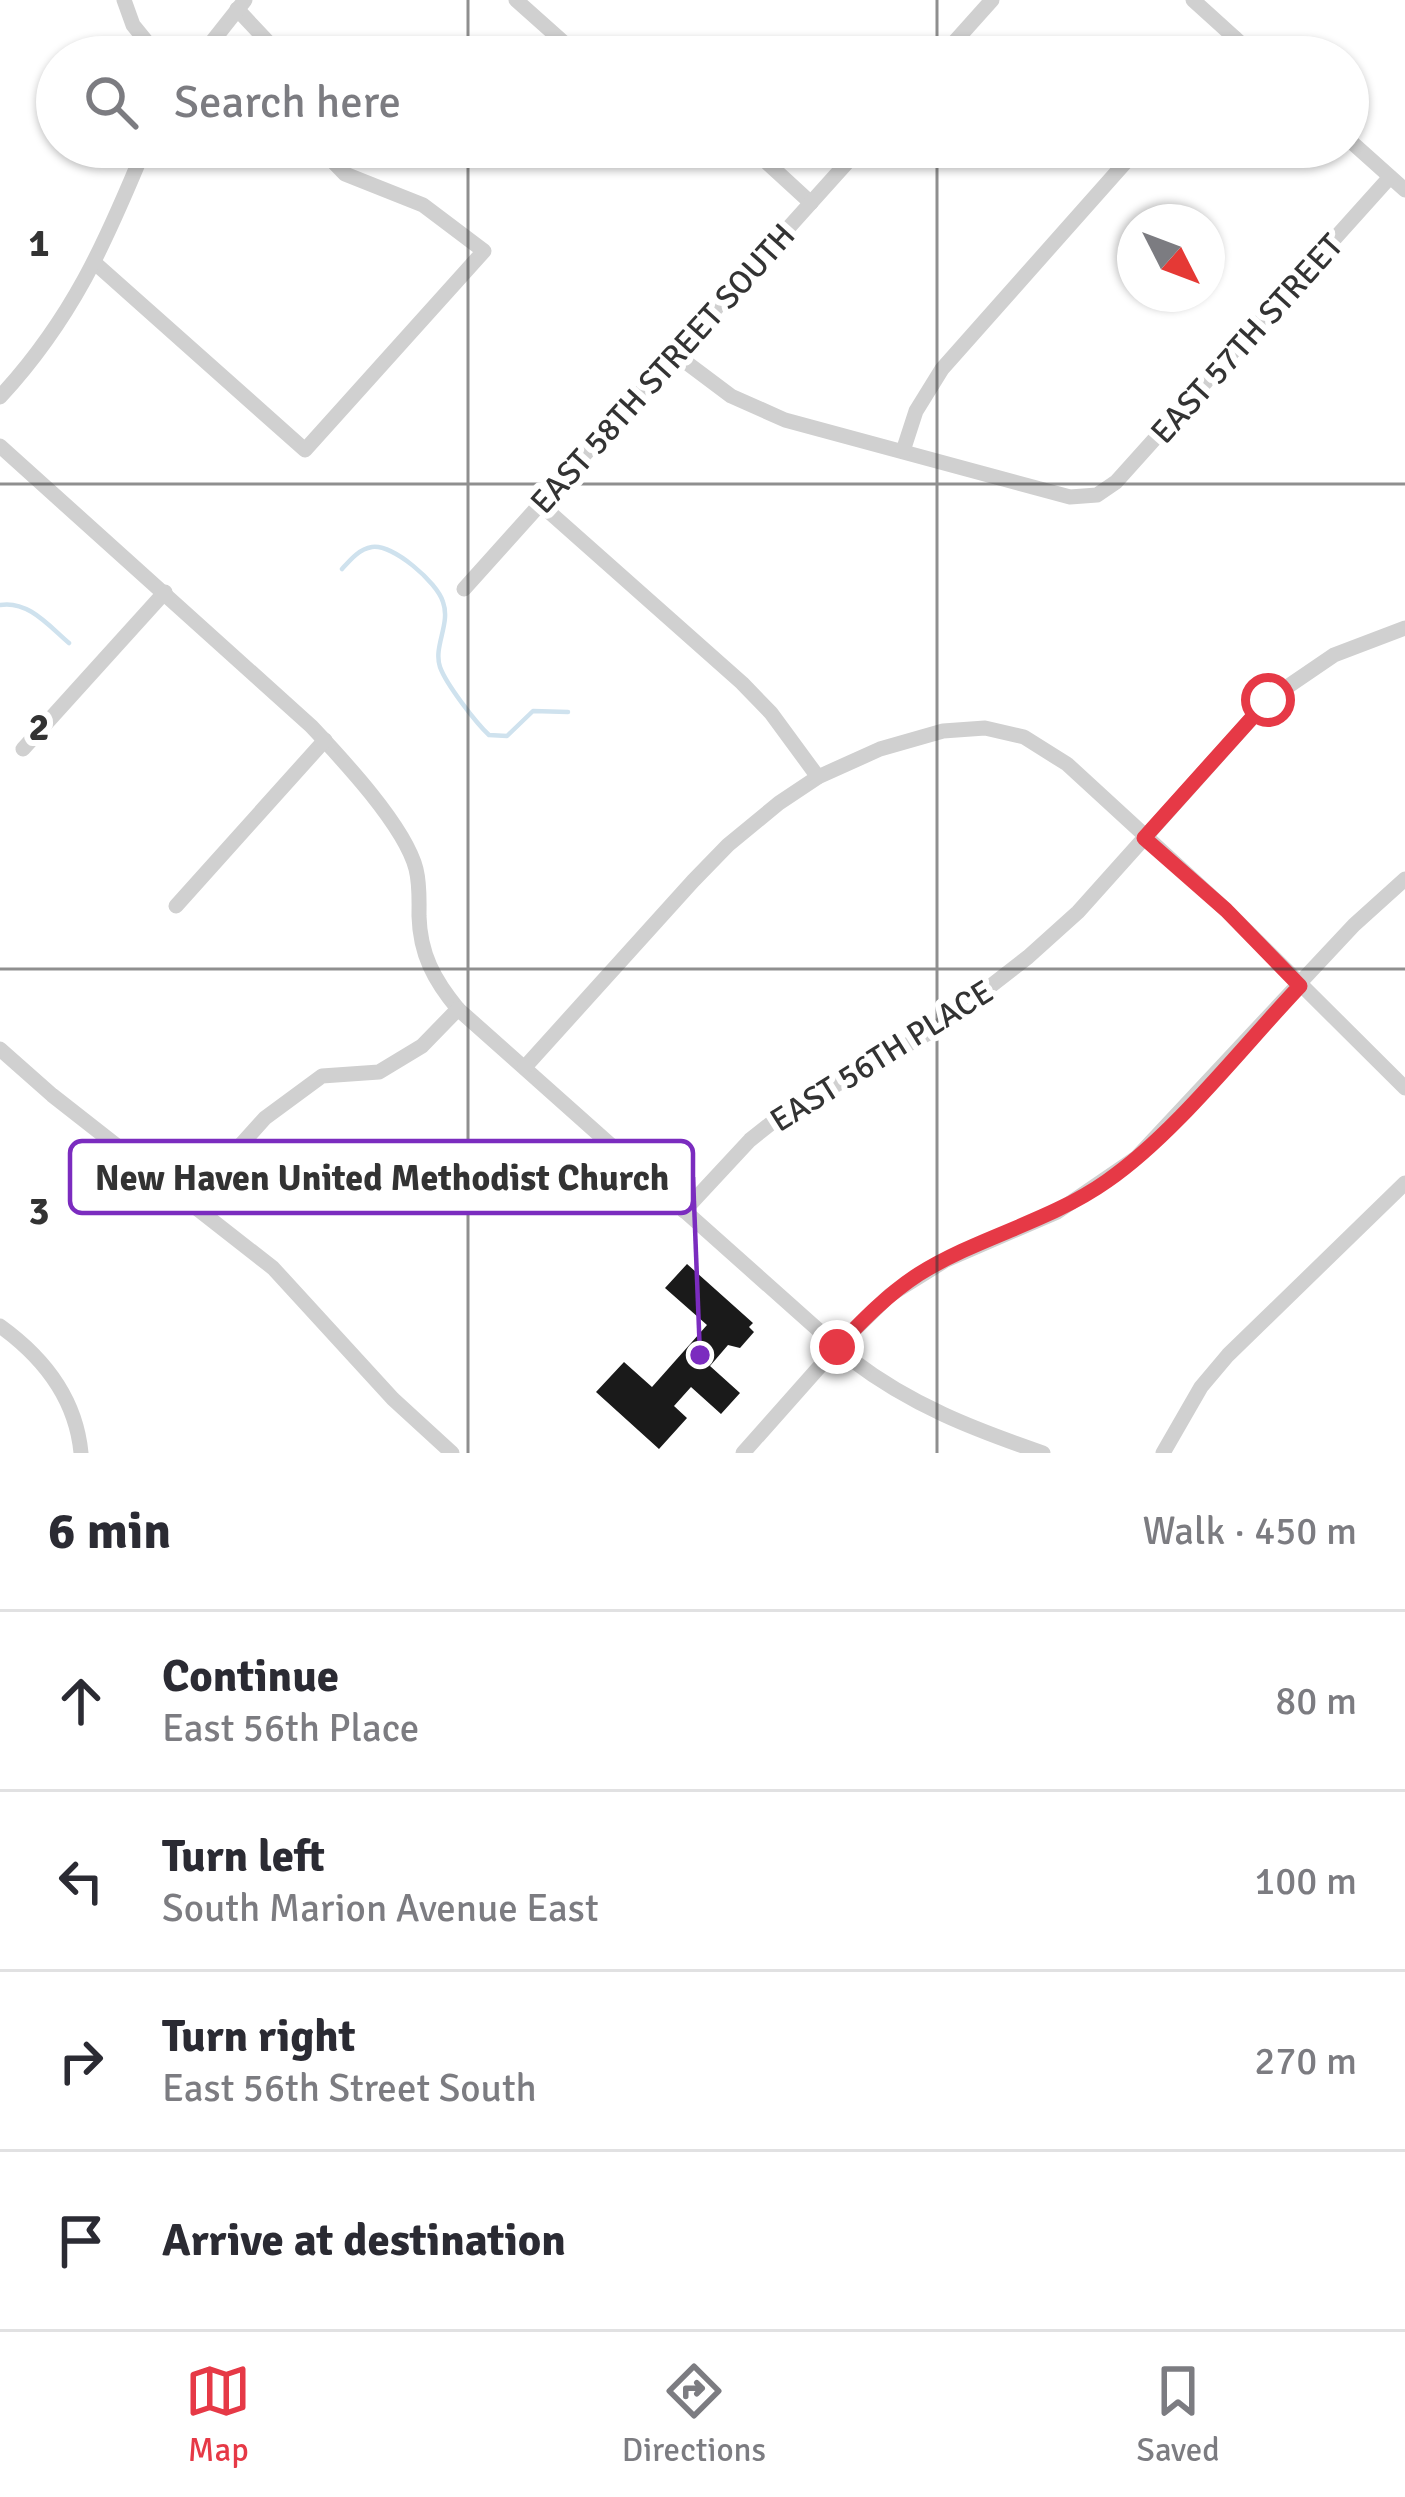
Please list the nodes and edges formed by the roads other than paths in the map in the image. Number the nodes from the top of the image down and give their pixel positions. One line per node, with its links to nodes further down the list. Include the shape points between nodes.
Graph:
1 (124, 0): 6 (street)
2 (516, 0): 9 (street)
3 (992, 0): 10 (street)
4 (1193, 0): 11 (street)
5 (241, 5): 7 (street); 8 (street)
6 (141, 36)
7 (217, 36)
8 (265, 36)
9 (556, 36)
10 (960, 36)
11 (1233, 36)
12 (1369, 158): 18 (street)
13 (136, 168): 21 (street)
14 (339, 168): 21 (street, via 423,205 484,250 305,450)
15 (772, 168): 20 (street)
16 (842, 168): 20 (street, EAST 58TH STREET SOUTH)
17 (1119, 168): 25 (street, via 942,369)
18 (1390, 177): 19 (street); 25 (street, EAST 57TH STREET, via 1097,495 1070,497)
19 (1405, 190)
20 (811, 203): 22 (street, EAST 58TH STREET SOUTH)
21 (96, 264): 23 (street)
22 (675, 354): 25 (street, via 754,407); 26 (street, EAST 58TH STREET SOUTH)
23 (0, 398)
24 (0, 446): 28 (street)
25 (903, 451)
26 (539, 503): 27 (street, EAST 58TH STREET SOUTH); 32 (street, via 742,683)
27 (464, 589)
28 (165, 592): 30 (street); 31 (street)
29 (1405, 628): 33 (street, EAST 56TH PLACE, via 1334,655 1268,700)
30 (325, 740): 35 (street); 37 (street, via 411,854 425,957)
31 (23, 749)
32 (818, 777): 33 (street, via 943,731 1007,730 1067,764); 39 (street, via 728,845)
33 (1144, 838): 36 (street); 43 (street, EAST 56TH PLACE, via 1078,912 982,996 778,1117)
34 (1405, 880): 36 (street)
35 (176, 906)
36 (1300, 986): 40 (street); 45 (street, via 1110,1179 919,1274)
37 (458, 1009): 39 (street); 42 (street, via 422,1046 379,1072 322,1076 265,1118)
38 (0, 1048): 42 (street)
39 (525, 1067): 43 (street)
40 (1405, 1088)
41 (1405, 1183): 50 (street, via 1228,1354)
42 (191, 1200): 48 (street, via 273,1268)
43 (684, 1210): 45 (street)
44 (0, 1325): 47 (street, via 53,1377)
45 (837, 1347): 46 (street, via 906,1399); 49 (street)
46 (1036, 1452)
47 (81, 1453)
48 (452, 1453)
49 (743, 1453)
50 (1163, 1453)

